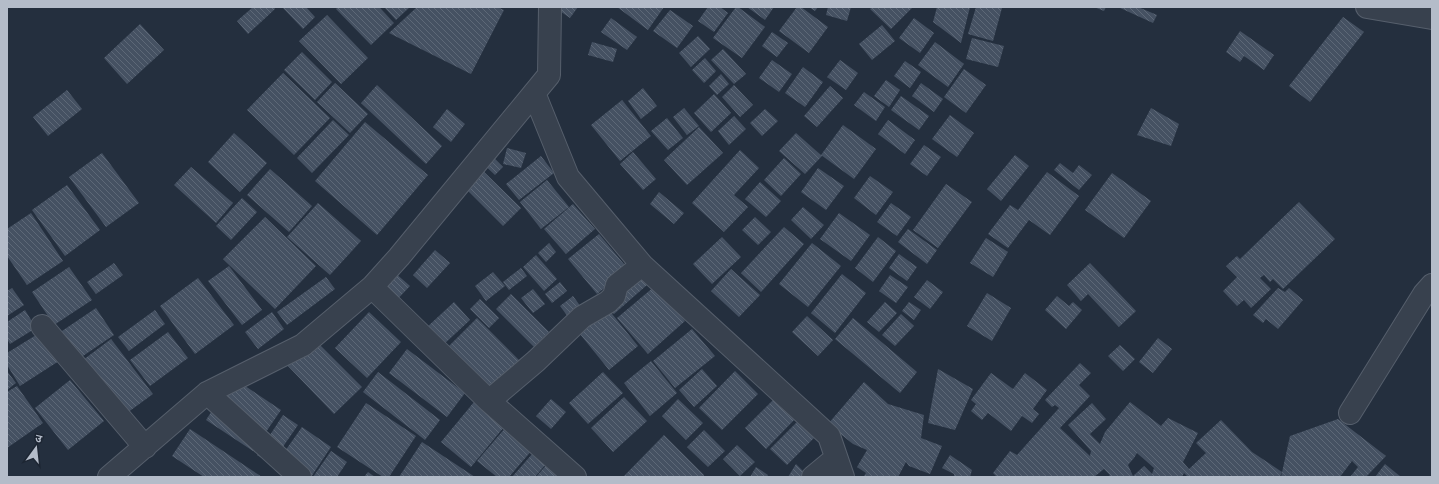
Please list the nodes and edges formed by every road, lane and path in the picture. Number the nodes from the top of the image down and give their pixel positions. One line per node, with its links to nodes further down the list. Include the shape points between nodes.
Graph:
1 (550, 7): 4 (street, via 549,75)
2 (1367, 7): 3 (street)
3 (1432, 18)
4 (534, 93): 5 (street, via 568,177); 7 (street)
5 (642, 265): 10 (street, via 617,285 614,296 608,302 582,317); 13 (street, via 829,436)
6 (1432, 285): 11 (street)
7 (372, 287): 9 (street, via 303,345); 10 (street)
8 (42, 326): 12 (street)
9 (207, 393): 12 (street); 15 (street)
10 (489, 401): 16 (street)
11 (1350, 413)
12 (144, 447): 14 (street)
13 (840, 468): 17 (street)
14 (109, 477)
15 (300, 477)
16 (575, 477)
17 (813, 477)

